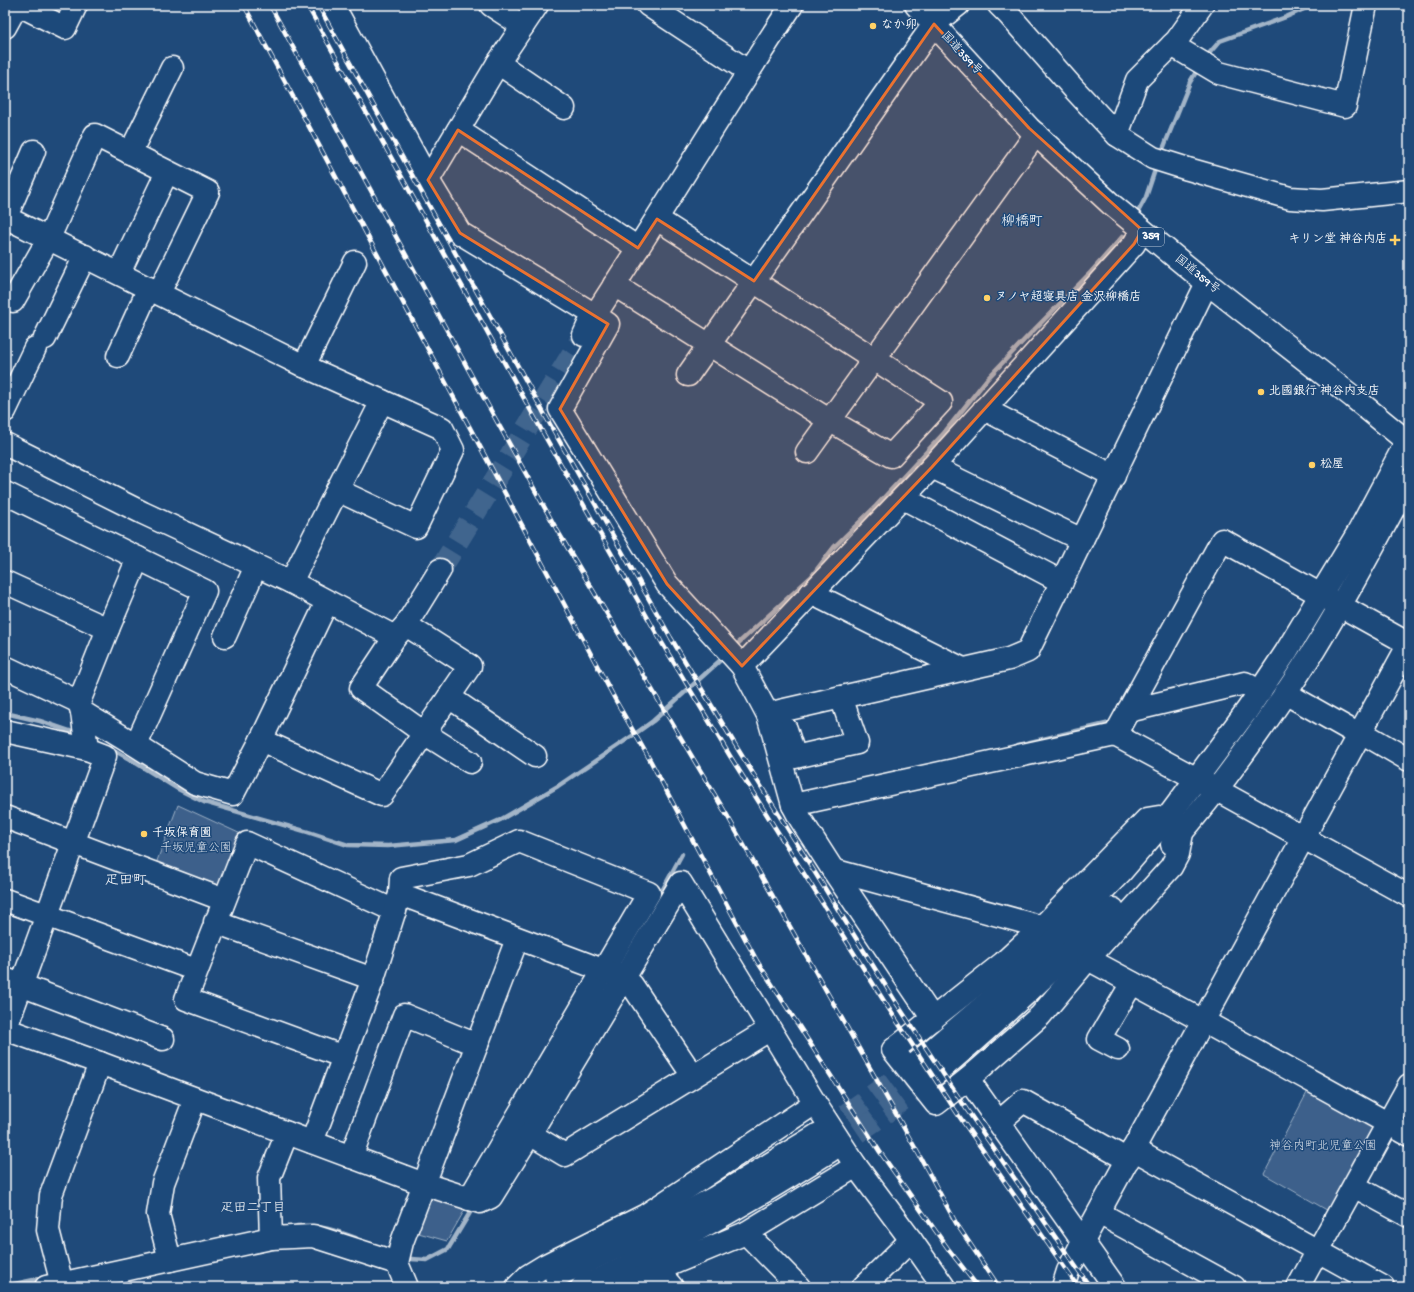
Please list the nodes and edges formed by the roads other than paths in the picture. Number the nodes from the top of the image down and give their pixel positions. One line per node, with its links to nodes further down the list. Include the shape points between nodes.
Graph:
1 (18, 5): 2 (main road, via 65,28); 15 (main road)
2 (76, 5)
3 (332, 5): 27 (main road)
4 (491, 5): 14 (main road)
5 (537, 5): 14 (main road)
6 (648, 5): 19 (main road)
7 (792, 5): 19 (main road)
8 (916, 5): 13 (main road, 国道359号 / 359)
9 (958, 5): 13 (main road)
10 (999, 5): 23 (main road)
11 (1202, 5): 16 (main road)
12 (1366, 5): 16 (main road, via 1345,106 1219,74)
13 (934, 24): 22 (main road, 国道359号 / 359); 37 (main road)
14 (523, 26): 17 (main road)
15 (5, 27)
16 (1172, 45): 23 (main road, via 1137,80)
17 (498, 63): 20 (main road); 21 (main road)
18 (172, 68): 25 (main road)
19 (748, 71): 30 (main road)
20 (564, 108)
21 (458, 130): 27 (main road); 33 (main road)
22 (1036, 134): 31 (main road, 国道359号 / 359); 46 (main road)
23 (1117, 135): 28 (main road, via 1158,160 1290,198 1322,200)
24 (34, 151): 29 (main road)
25 (130, 153): 26 (main road); 32 (main road, via 95,135)
26 (167, 172): 36 (main road); 40 (main road, via 208,192)
27 (428, 180): 42 (main road, via 460,233)
28 (1409, 191)
29 (5, 217): 32 (main road)
30 (657, 220): 33 (main road); 37 (main road)
31 (1142, 230): 38 (main road, 国道359号 / 359); 50 (main road, via 1128,250)
32 (48, 238): 34 (main road); 41 (main road)
33 (638, 248): 39 (main road)
34 (85, 256): 36 (main road); 51 (main road)
35 (355, 262): 47 (main road)
36 (119, 273): 40 (main road)
37 (754, 281): 44 (main road); 46 (main road)
38 (1207, 283): 53 (main road, 国道359号 / 359); 57 (main road)
39 (614, 285): 42 (main road); 44 (main road)
40 (154, 291): 45 (main road); 47 (main road)
41 (13, 301)
42 (595, 315): 43 (main road); 77 (main road, via 608,324 560,409 667,584)
43 (584, 335)
44 (709, 345): 48 (main road); 52 (main road)
45 (118, 356)
46 (874, 358): 52 (main road); 52 (main road, via 941,402 891,456)
47 (304, 366): 49 (main road)
48 (688, 375)
49 (382, 401): 59 (main road); 59 (main road, via 442,428 453,450 416,527)
50 (984, 410): 56 (main road); 57 (main road)
51 (5, 411)
52 (828, 420): 55 (main road)
53 (1408, 440): 70 (main road)
54 (5, 444): 64 (main road)
55 (807, 452)
56 (932, 467): 61 (main road); 62 (main road)
57 (1114, 476): 62 (main road)
58 (1409, 480): 72 (main road)
59 (337, 490): 67 (main road)
60 (5, 493): 63 (main road)
61 (903, 498): 68 (main road); 69 (main road)
62 (1082, 540): 68 (main road)
63 (138, 558): 73 (main road); 91 (main road, via 205,591)
64 (256, 566): 67 (main road); 75 (main road)
65 (440, 570): 74 (main road)
66 (5, 582): 73 (main road)
67 (291, 582): 71 (main road)
68 (1062, 582): 79 (main road, via 1028,652)
69 (811, 593): 77 (main road); 79 (main road)
70 (1321, 596): 72 (main road); 80 (main road); 85 (main road, via 1222,540)
71 (327, 602): 74 (main road); 90 (main road)
72 (1340, 606): 76 (main road); 81 (main road)
73 (108, 629): 86 (main road)
74 (400, 631): 82 (main road, via 470,666); 89 (main road, via 361,688)
75 (224, 636)
76 (1409, 644): 88 (main road)
77 (742, 666): 84 (main road)
78 (5, 667): 86 (main road)
79 (963, 669): 83 (main road)
80 (1260, 692): 85 (main road, via 1245,683); 95 (main road)
81 (1285, 693): 88 (main road, via 1354,732); 96 (main road)
82 (449, 697): 89 (main road); 92 (main road)
83 (841, 697): 84 (main road); 84 (main road, via 857,743 795,757)
84 (774, 713): 97 (main road)
85 (1122, 722): 95 (main road); 97 (main road)
86 (84, 725): 87 (main road); 91 (main road); 101 (main road, via 105,756)
87 (5, 731)
88 (1361, 732): 93 (main road); 100 (main road)
89 (424, 733): 90 (main road, via 382,795); 94 (main road)
90 (261, 740): 91 (main road, via 233,794 195,783)
91 (136, 745)
92 (535, 756)
93 (1409, 760)
94 (470, 762)
95 (1197, 779): 96 (main road); 99 (main road)
96 (1216, 789): 99 (main road); 100 (main road)
97 (793, 805): 102 (main road)
98 (5, 818): 101 (main road)
99 (1175, 825): 109 (main road, via 1157,817 1147,819); 111 (main road, via 1178,854 1171,867); 126 (main road, via 1120,873 988,1002)
100 (1304, 837): 103 (main road); 118 (main road)
101 (74, 843): 105 (main road); 107 (main road)
102 (833, 870): 109 (main road); 117 (main road)
103 (1409, 896)
104 (5, 900): 107 (main road)
105 (224, 900): 106 (main road, via 247,843); 108 (main road)
106 (398, 903): 110 (main road); 113 (main road, via 401,878 469,865 519,841 649,893); 114 (main road)
107 (46, 915): 112 (main road); 115 (main road)
108 (215, 922): 112 (main road); 114 (main road)
109 (1042, 928): 117 (main road)
110 (517, 939): 113 (main road); 122 (main road)
111 (1088, 959): 116 (main road); 128 (main road, via 1040,1016)
112 (196, 970): 124 (main road, via 186,999)
113 (614, 975): 120 (main road, via 681,883); 127 (main road, via 632,985); 135 (main road); 143 (main road)
114 (373, 979): 124 (main road)
115 (13, 982): 119 (main road); 121 (main road)
116 (1132, 983): 118 (main road); 123 (main road, via 1099,1040)
117 (933, 1019): 128 (main road, via 893,1050 936,1104)
118 (1204, 1021): 133 (main road); 138 (main road)
119 (5, 1029): 125 (main road)
120 (770, 1030): 127 (main road); 131 (main road)
121 (163, 1039)
122 (477, 1045): 139 (main road, via 404,1015); 141 (main road)
123 (1118, 1049)
124 (344, 1057): 137 (main road)
125 (100, 1063): 130 (main road); 154 (main road, via 51,1195 48,1230)
126 (919, 1075)
127 (693, 1076): 135 (main road, via 564,1155)
128 (968, 1079): 132 (main road)
129 (1409, 1085): 133 (main road)
130 (195, 1099): 134 (main road); 151 (main road, via 163,1183 158,1214)
131 (814, 1103): 140 (main road); 156 (main road, via 646,1215 546,1265 528,1276)
132 (999, 1122): 138 (main road, via 1023,1101); 149 (main road)
133 (1387, 1123): 136 (main road); 142 (main road)
134 (287, 1133): 137 (main road); 147 (main road, via 269,1178)
135 (530, 1134): 143 (main road, via 491,1197)
136 (1409, 1136)
137 (312, 1142): 139 (main road)
138 (1131, 1154): 144 (main road); 150 (main road)
139 (351, 1157): 141 (main road)
140 (856, 1166): 146 (main road); 148 (main road)
141 (424, 1184): 143 (main road); 152 (main road, via 402,1242)
142 (1354, 1186): 145 (main road); 150 (main road)
143 (474, 1200)
144 (1099, 1213): 149 (main road); 166 (main road)
145 (1409, 1216)
146 (746, 1233): 153 (main road); 161 (main road)
147 (271, 1238): 151 (main road); 152 (main road, via 313,1236)
148 (911, 1240): 162 (main road); 163 (main road)
149 (1082, 1243): 164 (main road); 165 (main road)
150 (1318, 1251): 167 (main road); 168 (main road)
151 (170, 1260): 154 (main road)
152 (397, 1263): 155 (main road)
153 (657, 1270): 159 (main road); 160 (main road)
154 (54, 1285)
155 (407, 1287)
156 (517, 1287)
157 (531, 1287): 158 (main road, via 650,1232 824,1142 781,1182 646,1257)
158 (582, 1287)
159 (622, 1287)
160 (672, 1287)
161 (799, 1287)
162 (863, 1287)
163 (944, 1287)
164 (1063, 1287)
165 (1115, 1287)
166 (1234, 1287)
167 (1298, 1287)
168 (1383, 1287)

